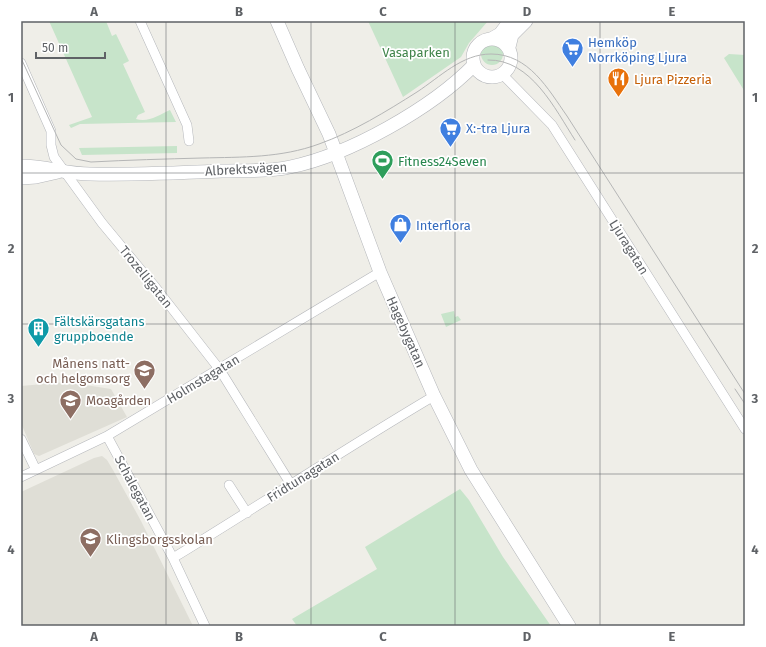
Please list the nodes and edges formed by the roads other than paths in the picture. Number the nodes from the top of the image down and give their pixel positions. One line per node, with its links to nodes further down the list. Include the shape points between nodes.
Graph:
1 (140, 21): 12 (street, via 187,125)
2 (278, 21): 13 (main road, Hagebygatan)
3 (510, 21): 5 (main road, via 500,34)
4 (526, 21): 6 (main road, via 512,35)
5 (491, 39): 6 (main road, via 504,42); 8 (main road, via 476,46 472,57)
6 (509, 47): 9 (main road, via 510,64)
7 (21, 63): 15 (street, Trozelligatan, via 51,131 54,157)
8 (474, 65): 10 (main road); 11 (main road, Albrektsvägen)
9 (502, 74): 10 (main road); 20 (street, Ljuragatan, via 552,125)
10 (484, 75): 11 (main road, Albrektsvägen)
11 (456, 84): 13 (main road, Albrektsvägen, via 411,114)
12 (189, 141)
13 (337, 154): 15 (main road, Albrektsvägen, via 296,166 273,169 89,174); 17 (main road, Hagebygatan)
14 (21, 166): 15 (main road, Albrektsvägen)
15 (64, 170): 16 (main road, Albrektsvägen); 18 (street, Trozelligatan, via 102,223)
16 (21, 178)
17 (380, 272): 18 (street, Holmstagatan); 19 (main road, Hagebygatan)
18 (220, 370): 21 (street, Holmstagatan); 25 (street, Trozelligatan)
19 (434, 396): 25 (street, Fridtunagatan); 30 (main road, Hagebygatan, via 471,470)
20 (745, 429)
21 (107, 436): 23 (street, Holmstagatan); 28 (street, Schalegatan)
22 (21, 439): 23 (street)
23 (36, 470): 24 (street, Holmstagatan)
24 (21, 477)
25 (290, 483): 27 (street, Fridtunagatan)
26 (229, 485): 27 (street)
27 (247, 513): 28 (street, Fridtunagatan)
28 (173, 558): 29 (street, Schalegatan)
29 (205, 626)
30 (569, 626)

